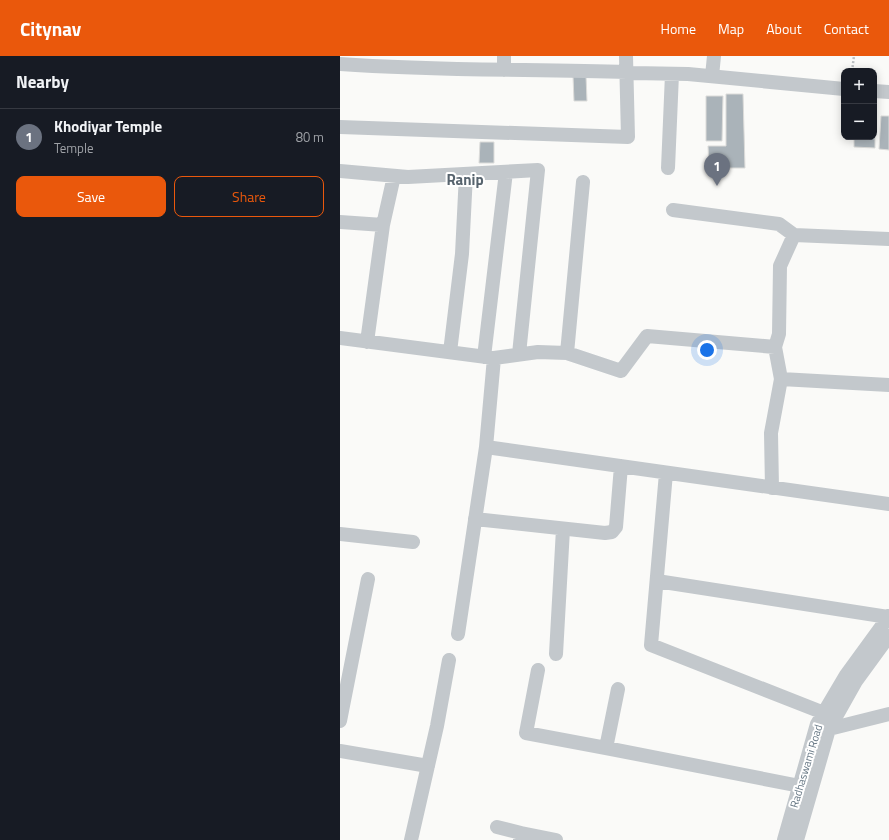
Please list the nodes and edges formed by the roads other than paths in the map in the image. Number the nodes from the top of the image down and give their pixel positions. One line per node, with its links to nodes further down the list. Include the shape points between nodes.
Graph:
1 (504, 56): 5 (street)
2 (626, 56): 6 (street)
3 (714, 56): 8 (street)
4 (340, 64): 5 (street)
5 (504, 70): 6 (street)
6 (629, 72): 7 (street); 12 (street, via 628,137)
7 (672, 74): 8 (street); 13 (street)
8 (712, 76): 9 (street)
9 (841, 88)
10 (877, 91): 11 (street)
11 (889, 92)
12 (340, 127)
13 (668, 168)
14 (340, 171): 17 (street)
15 (506, 172): 16 (street); 29 (street, via 538,170); 30 (street)
16 (466, 174): 17 (street); 27 (street, via 462,254)
17 (394, 176): 21 (street)
18 (583, 182): 28 (street)
19 (673, 210): 22 (street, via 779,224)
20 (340, 222): 21 (street)
21 (383, 225): 25 (street)
22 (794, 235): 23 (street); 26 (street, via 780,266 779,334)
23 (889, 239)
24 (340, 338): 25 (street)
25 (367, 342): 27 (street)
26 (775, 346): 28 (street, via 647,336 621,371); 31 (street)
27 (450, 352): 30 (street)
28 (567, 353): 29 (street)
29 (519, 354): 30 (street)
30 (489, 358): 33 (street)
31 (781, 379): 32 (street); 36 (street, via 771,433)
32 (889, 385)
33 (486, 447): 34 (street); 38 (street)
34 (621, 466): 35 (street); 39 (street, via 616,527 612,532)
35 (666, 473): 36 (street); 43 (street)
36 (772, 488): 37 (street)
37 (889, 504)
38 (475, 519): 39 (street); 45 (street)
39 (563, 529): 47 (street)
40 (340, 534): 41 (street)
41 (413, 542)
42 (368, 579): 53 (street)
43 (656, 581): 44 (street); 51 (street, via 651,645)
44 (888, 616): 51 (street, Radhaswami Road, via 846,675)
45 (458, 634)
46 (889, 636): 54 (street, Radhaswami Road, via 856,681)
47 (556, 654)
48 (449, 660): 57 (street)
49 (538, 670): 55 (street, via 526,734)
50 (618, 689): 55 (street)
51 (824, 713): 58 (street, Radhaswami Road, via 818,724)
52 (889, 714): 54 (street)
53 (340, 720)
54 (829, 729): 64 (street, Radhaswami Road)
55 (606, 748): 58 (street)
56 (340, 751): 57 (street)
57 (428, 766): 61 (street)
58 (800, 786): 63 (street, Radhaswami Road)
59 (497, 827): 60 (street)
60 (520, 837): 62 (street)
61 (411, 840)
62 (556, 840)
63 (784, 840)
64 (797, 840)

